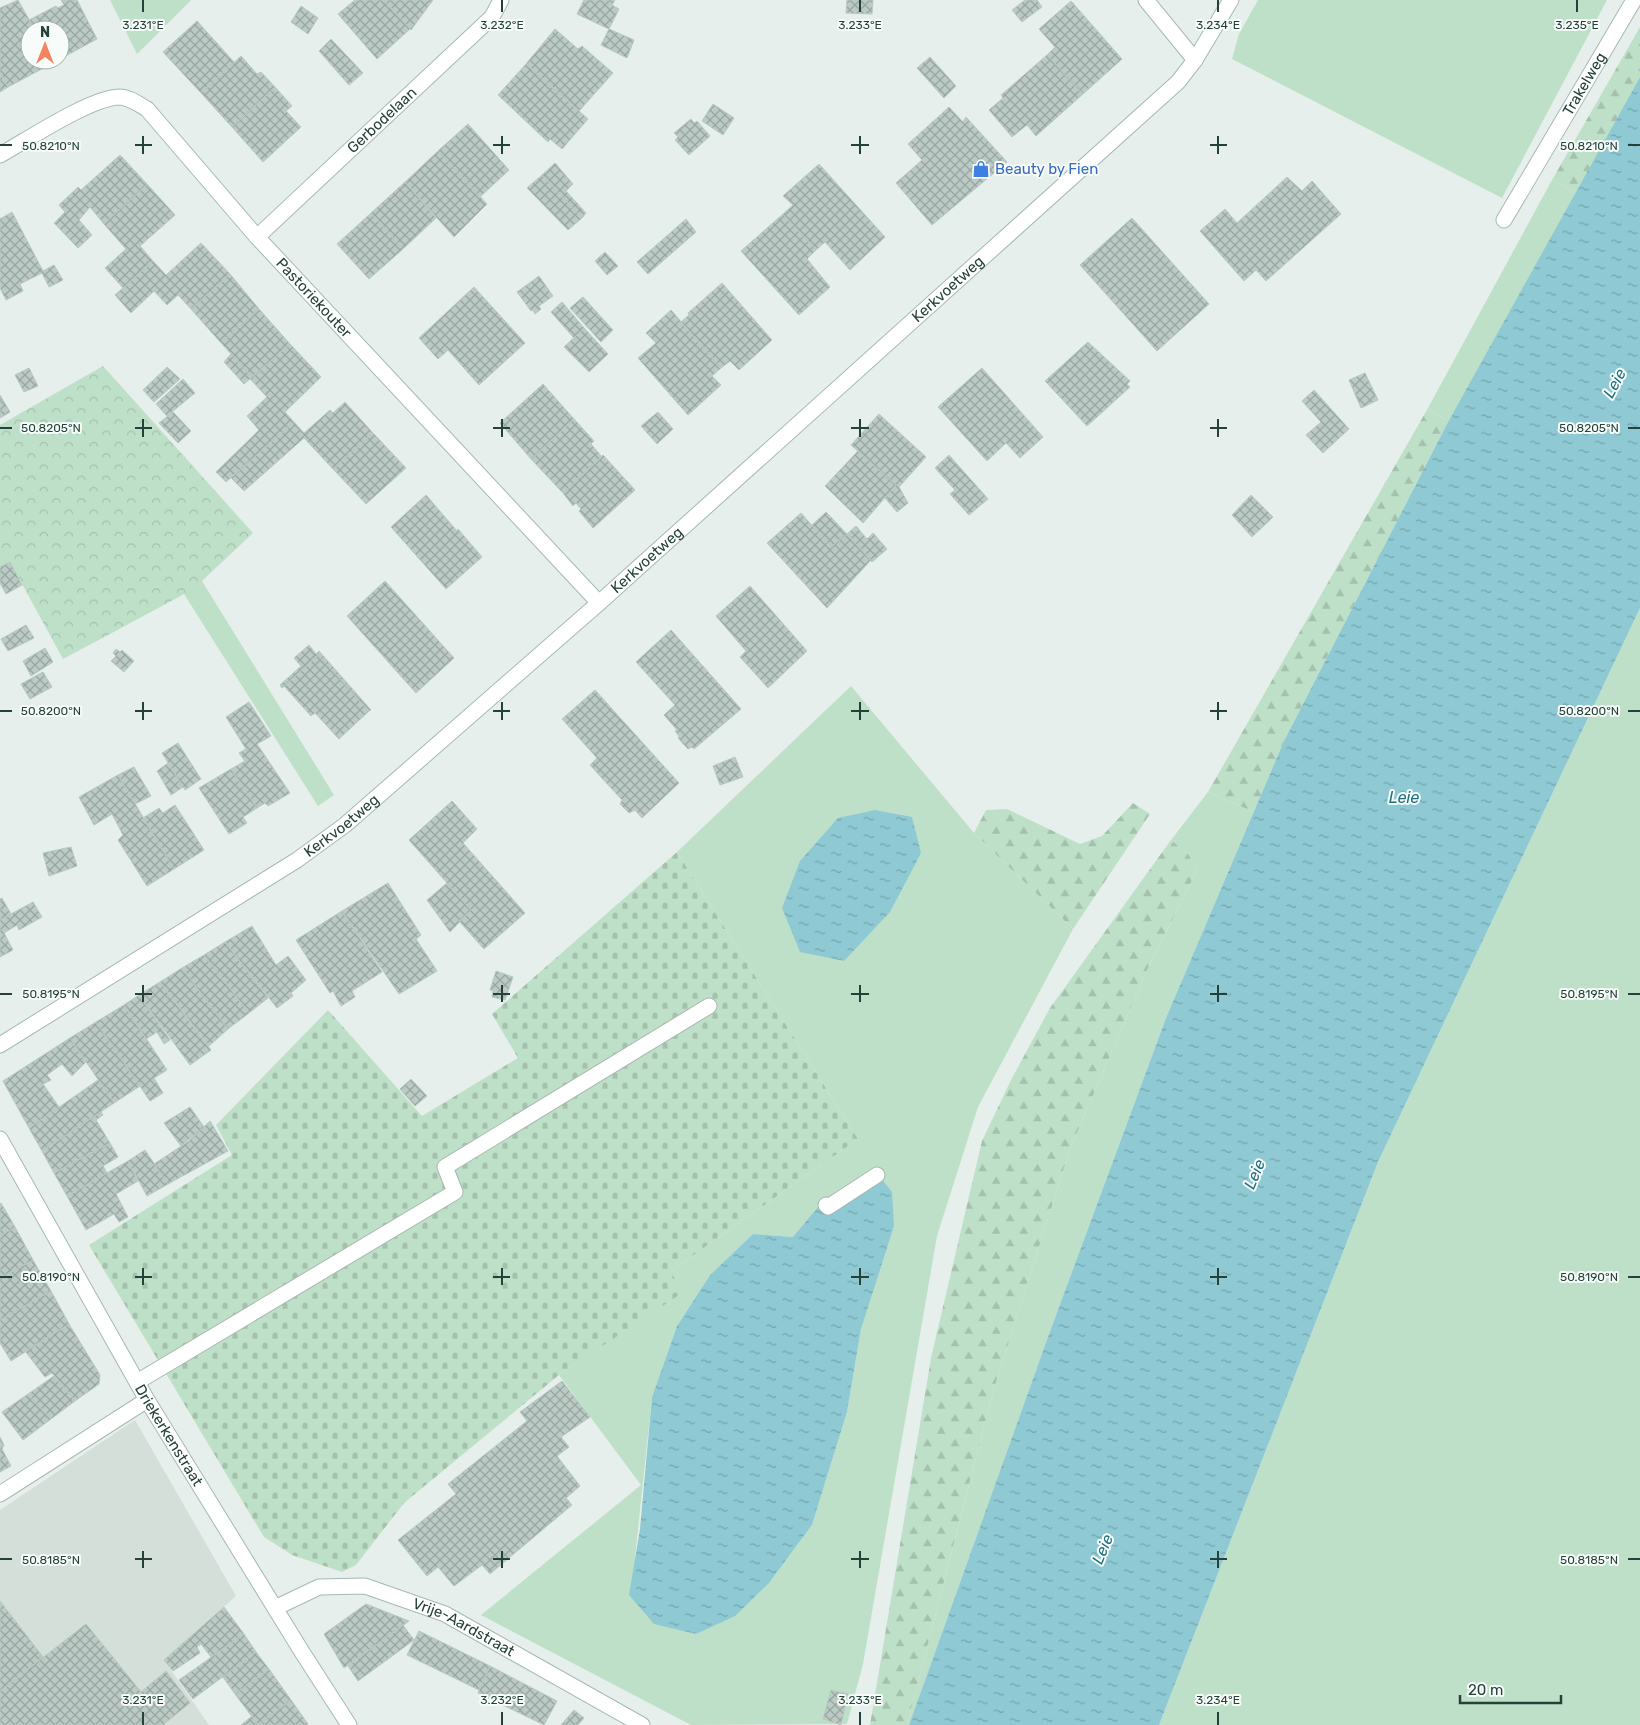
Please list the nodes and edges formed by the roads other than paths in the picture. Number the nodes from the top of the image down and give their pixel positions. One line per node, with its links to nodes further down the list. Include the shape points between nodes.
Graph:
1 (501, 0): 8 (street, Gerbodelaan, via 492,17)
2 (1146, 0): 5 (street)
3 (1231, 0): 5 (street, Kerkvoetweg)
4 (1634, 0): 7 (street, Trakelweg)
5 (1196, 60): 9 (street, Kerkvoetweg, via 1170,88)
6 (0, 155): 8 (street, Pastoriekouter, via 98,101 120,97 133,100 166,129)
7 (1504, 220)
8 (257, 237): 9 (street, Pastoriekouter)
9 (599, 603): 11 (street, Kerkvoetweg, via 345,825 297,860)
10 (709, 1006): 15 (street, via 445,1167 456,1192)
11 (0, 1045)
12 (0, 1139): 15 (street, Driekerkenstraat)
13 (876, 1175): 14 (street, via 828,1207)
14 (826, 1205)
15 (136, 1382): 16 (street, Driekerkenstraat)
16 (147, 1400): 17 (street); 18 (street, Driekerkenstraat)
17 (0, 1494)
18 (275, 1608): 19 (street, Driekerkenstraat); 20 (street, Vrije-Aardstraat, via 319,1587 365,1586 445,1614)
19 (349, 1725)
20 (642, 1725)

